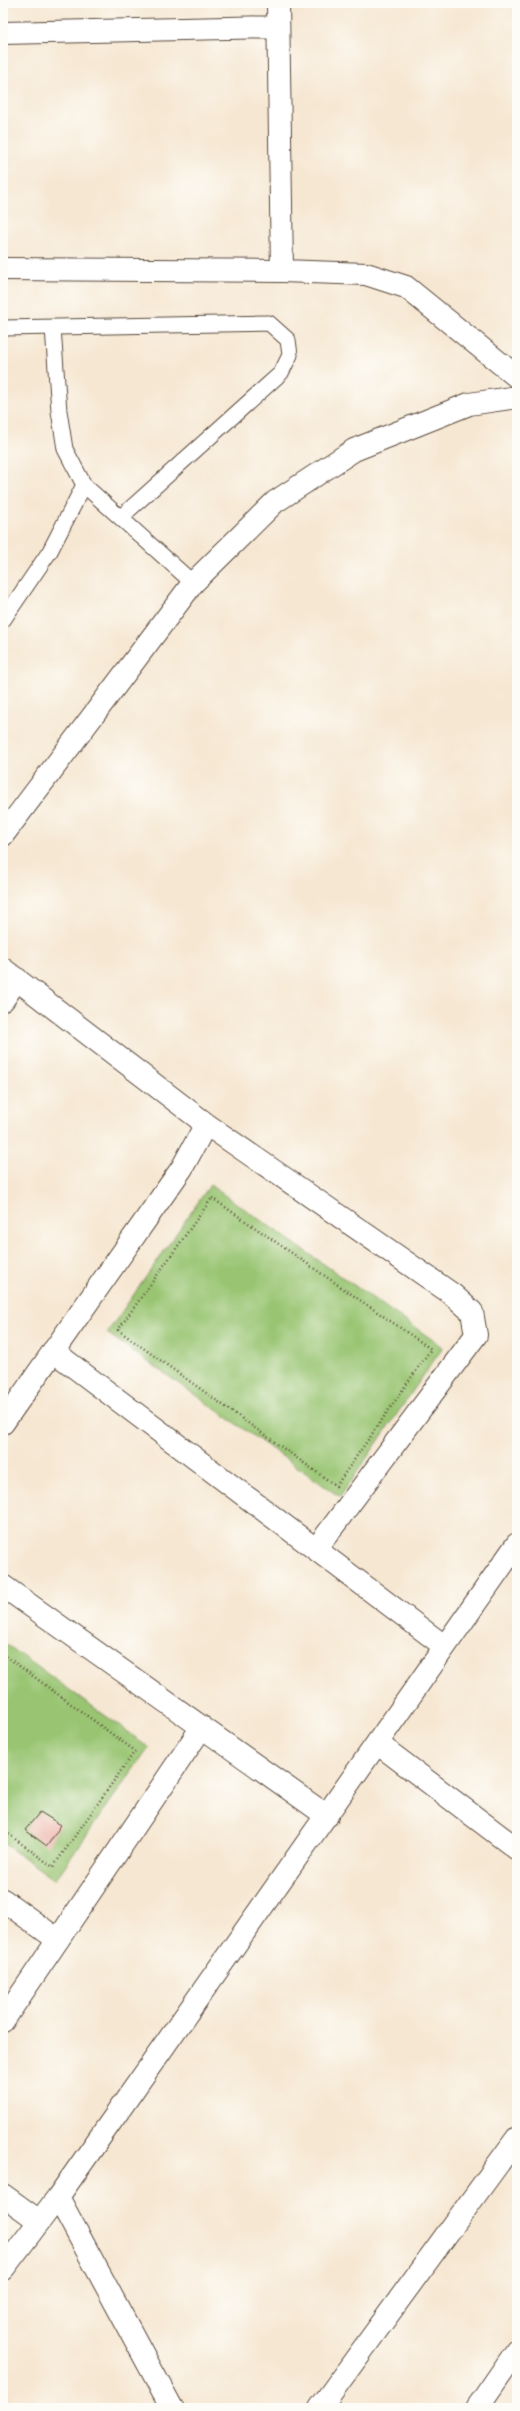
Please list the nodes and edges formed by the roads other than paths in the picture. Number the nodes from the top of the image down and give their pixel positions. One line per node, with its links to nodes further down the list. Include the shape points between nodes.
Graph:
1 (278, 3): 2 (street)
2 (278, 27): 3 (street); 5 (street)
3 (3, 33)
4 (3, 269): 5 (street)
5 (282, 271): 8 (street, via 366,274 406,287)
6 (3, 328): 7 (lane)
7 (53, 328): 10 (lane, via 59,411 65,449); 11 (lane, via 269,323 288,340 290,356 280,373)
8 (517, 377)
9 (517, 397): 12 (street, via 469,404 354,450 275,502)
10 (84, 485): 11 (lane); 13 (lane, via 50,551)
11 (121, 517): 12 (lane)
12 (192, 583): 14 (street)
13 (3, 620)
14 (3, 835)
15 (10, 974): 16 (street); 17 (street)
16 (3, 1000)
17 (206, 1124): 18 (street, via 182,1168); 21 (street, via 452,1294 472,1312 476,1335)
18 (53, 1351): 19 (street); 21 (street)
19 (3, 1423)
20 (517, 1544): 23 (street)
21 (316, 1549): 23 (street)
22 (3, 1586): 24 (street)
23 (444, 1646): 25 (street)
24 (202, 1727): 26 (street); 29 (street)
25 (377, 1743): 26 (street); 27 (street)
26 (327, 1816): 33 (street)
27 (517, 1849)
28 (3, 1900): 29 (street)
29 (58, 1940): 30 (street)
30 (3, 2020)
31 (517, 2138): 38 (street)
32 (3, 2195): 34 (street)
33 (58, 2197): 34 (street); 37 (street)
34 (40, 2221): 35 (street)
35 (3, 2269)
36 (517, 2350): 39 (street)
37 (172, 2408)
38 (320, 2408)
39 (477, 2408)

